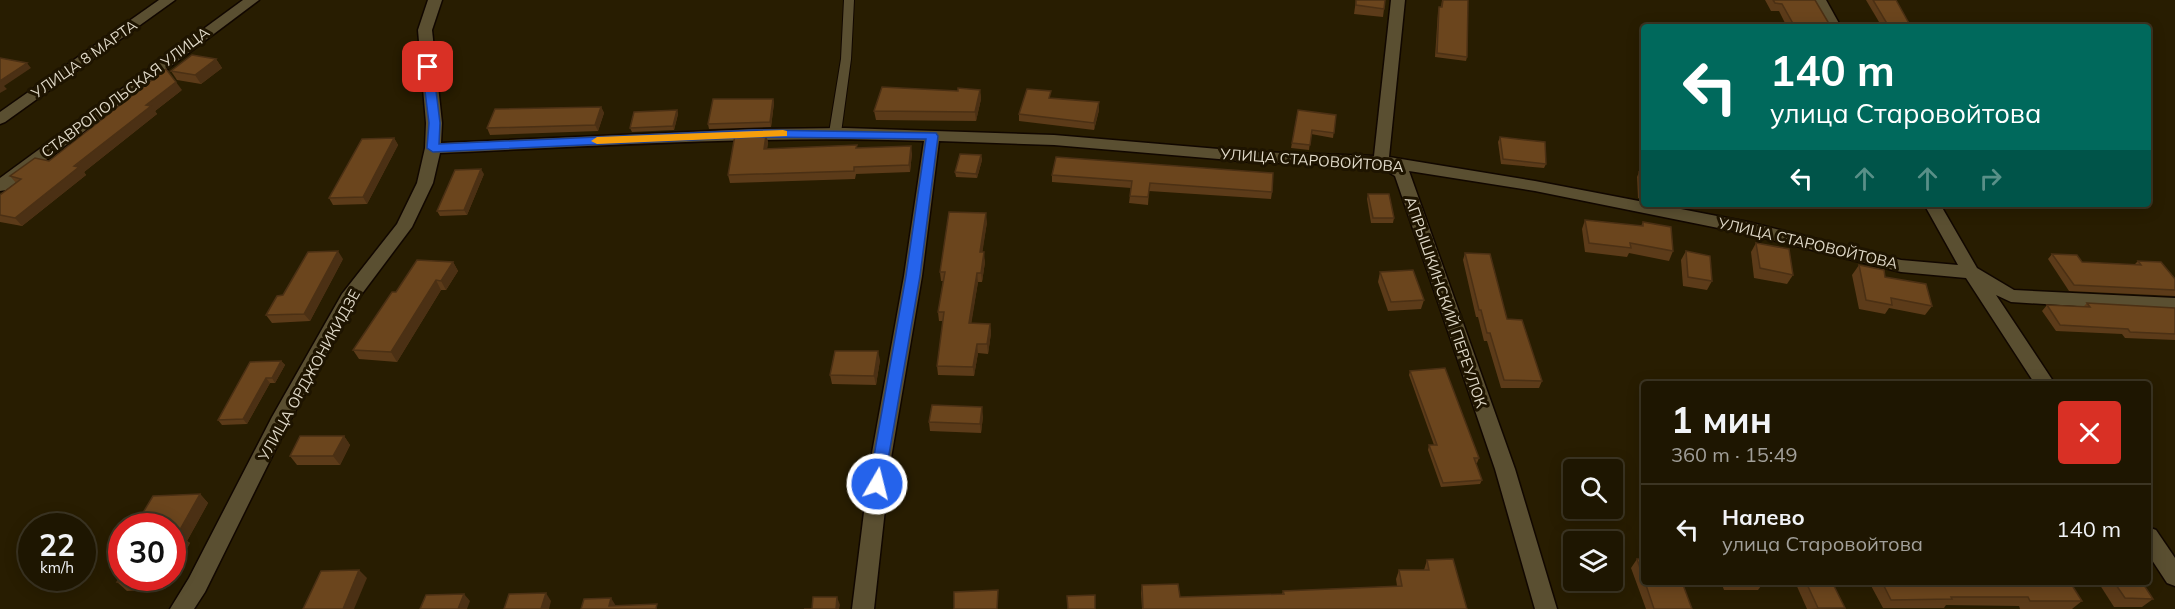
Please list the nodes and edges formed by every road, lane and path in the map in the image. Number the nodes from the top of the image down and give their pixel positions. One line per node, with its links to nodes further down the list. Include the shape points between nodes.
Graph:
1 (168, 0): 8 (street, УЛИЦА 8 МАРТА)
2 (252, 0): 13 (street, СТАВРОПОЛЬСКАЯ УЛИЦА)
3 (435, 0): 11 (street, УЛИЦА ОРДЖОНИКИДЗЕ, via 425,30)
4 (849, 0): 9 (lane, via 846,59)
5 (1398, 0): 12 (street)
6 (1819, 0): 7 (street)
7 (1832, 24)
8 (0, 119)
9 (835, 133): 10 (street, УЛИЦА СТАРОВОЙТОВА); 11 (street, УЛИЦА СТАРОВОЙТОВА)
10 (932, 136): 12 (street, УЛИЦА СТАРОВОЙТОВА, via 1054,140 1254,157); 21 (street, via 913,276 880,464)
11 (433, 148): 20 (street, УЛИЦА ОРДЖОНИКИДЗЕ, via 425,183 404,227 348,299)
12 (1381, 161): 15 (street, УЛИЦА СТАРОВОЙТОВА, via 1535,186 1725,224 1902,266); 22 (street, АПРЫШКИНСКИЙ ПЕРЕУЛОК, via 1402,173 1505,470)
13 (0, 186)
14 (1934, 207): 15 (street)
15 (1971, 272): 16 (street, УЛИЦА СТАРОВОЙТОВА, via 2011,296); 17 (street)
16 (2175, 305)
17 (2043, 381)
18 (2151, 540): 19 (street)
19 (2175, 576)
20 (181, 609)
21 (863, 609)
22 (1546, 609)

